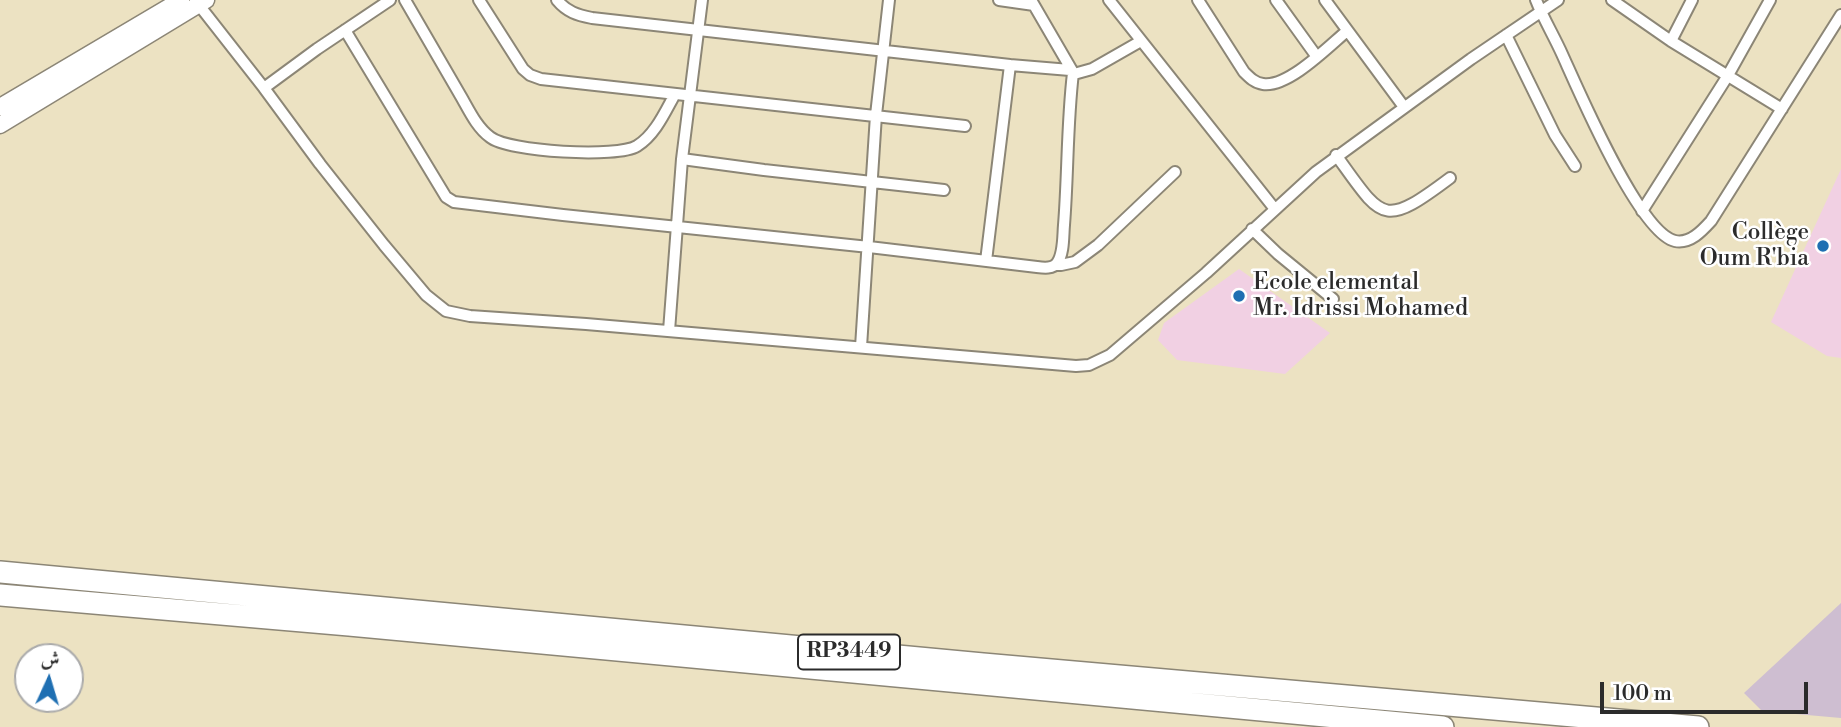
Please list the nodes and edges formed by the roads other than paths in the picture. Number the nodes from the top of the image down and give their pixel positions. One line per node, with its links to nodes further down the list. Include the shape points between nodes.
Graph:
1 (181, 0): 36 (main road)
2 (390, 0): 23 (street)
3 (405, 0): 34 (street, via 474,119 489,137 507,145 628,150 647,138)
4 (479, 0): 34 (street, via 530,75)
5 (557, 0): 22 (street, via 582,16)
6 (702, 0): 22 (street)
7 (888, 0): 28 (street)
8 (999, 0): 19 (street)
9 (1110, 0): 26 (street)
10 (1198, 0): 29 (street, via 1244,72 1256,82 1278,82)
11 (1276, 0): 29 (street)
12 (1325, 0): 24 (street)
13 (1536, 0): 20 (street)
14 (1558, 0): 20 (street)
15 (1612, 0): 27 (street)
16 (1692, 0): 27 (street)
17 (1770, 0): 32 (street)
18 (199, 2): 33 (street); 40 (main road)
19 (1032, 2): 31 (street)
20 (1541, 12): 25 (street); 50 (street)
21 (1841, 15): 38 (street)
22 (698, 29): 28 (street); 35 (street)
23 (345, 30): 33 (street); 51 (street, via 450,200)
24 (1347, 31): 29 (street); 37 (street)
25 (1506, 35): 37 (street); 44 (street, via 1555,135)
26 (1141, 41): 31 (street, via 1092,69 1077,74); 49 (street)
27 (1671, 41): 32 (street)
28 (883, 50): 30 (street); 39 (street)
29 (1317, 57)
30 (1010, 65): 31 (street); 54 (street)
31 (1071, 71): 55 (street, via 1062,244)
32 (1727, 77): 38 (street); 50 (street)
33 (264, 88): 57 (street, via 384,245 426,295 446,311)
34 (675, 94): 35 (street)
35 (689, 96): 39 (street); 43 (street)
36 (0, 107)
37 (1404, 107): 42 (street)
38 (1782, 109): 50 (street, via 1700,233 1672,240)
39 (876, 115): 41 (street); 47 (street)
40 (0, 125)
41 (965, 126)
42 (1336, 155): 46 (street, via 1371,202 1387,212 1415,204); 49 (street)
43 (682, 159): 47 (street); 51 (street)
44 (1576, 166)
45 (1175, 172): 55 (street, via 1098,245 1075,262)
46 (1450, 178)
47 (872, 182): 48 (street); 53 (street)
48 (944, 190)
49 (1274, 208): 52 (street)
50 (1642, 211)
51 (676, 227): 53 (street); 57 (street)
52 (1252, 229): 56 (street); 58 (street, via 1110,355 1089,365)
53 (869, 247): 54 (street); 58 (street)
54 (986, 261): 55 (street, via 1044,268)
55 (1055, 265)
56 (1333, 299)
57 (669, 331): 58 (street)
58 (861, 347)
59 (0, 572): 62 (highway, RP3449)
60 (0, 595): 61 (highway, RP3449)
61 (1443, 727)
62 (1698, 727)

